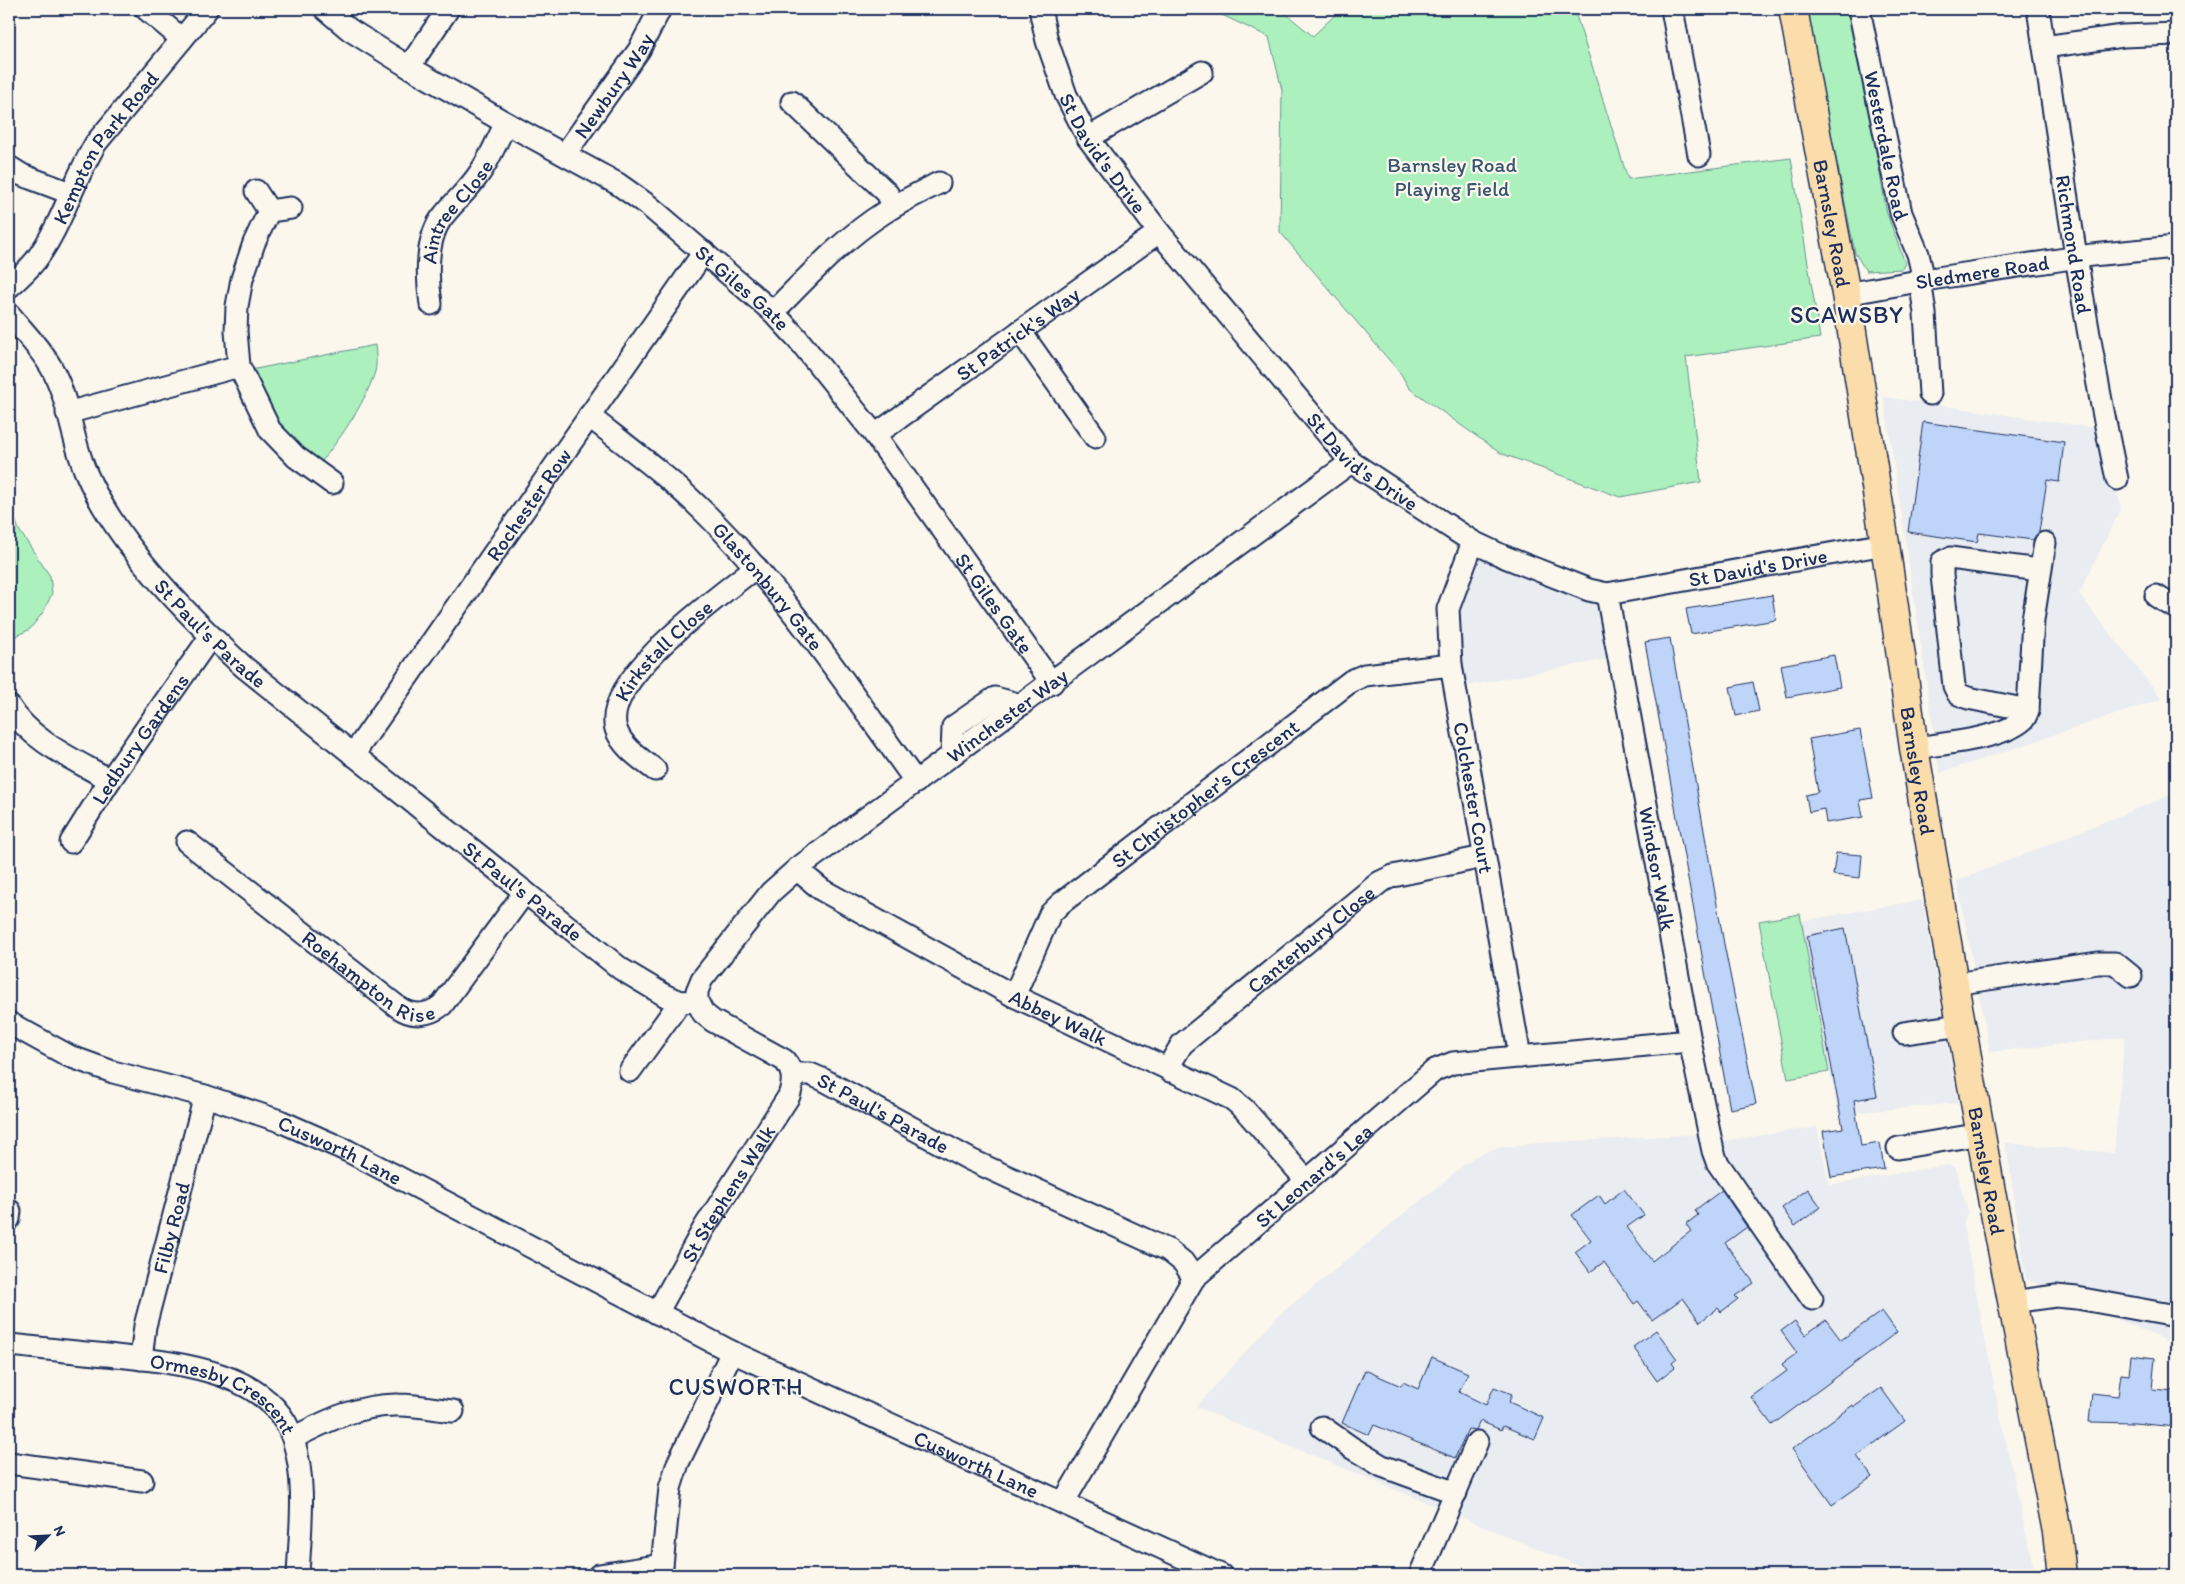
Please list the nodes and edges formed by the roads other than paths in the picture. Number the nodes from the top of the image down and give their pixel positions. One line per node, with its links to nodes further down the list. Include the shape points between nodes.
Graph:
1 (146, 9): 12 (street)
2 (207, 9): 12 (street, Kempton Park Road)
3 (325, 9): 14 (street, St Giles Gate, via 350,30)
4 (448, 9): 14 (street)
5 (1040, 9): 18 (street, St David's Drive, via 1047,41 1066,95)
6 (1672, 9): 20 (street)
7 (1793, 9): 34 (highway, Barnsley Road)
8 (1860, 9): 32 (street, Westerdale Road, via 1901,213 1918,254)
9 (2038, 9): 13 (street, Richmond Road)
10 (655, 11): 19 (street, Newbury Way, via 639,50)
11 (2176, 34): 13 (street, via 2123,36)
12 (182, 39): 24 (street, Kempton Park Road, via 96,144)
13 (2044, 47): 31 (street, Richmond Road)
14 (409, 67): 17 (street, St Giles Gate)
15 (1202, 72): 18 (street)
16 (792, 102): 25 (street, via 887,193)
17 (506, 123): 19 (street, St Giles Gate); 35 (street, Aintree Close, via 480,173 439,222 427,276)
18 (1088, 138): 28 (street, St David's Drive)
19 (565, 154): 30 (street, St Giles Gate, via 618,184)
20 (1699, 155)
21 (9, 167): 24 (street)
22 (939, 184): 25 (street)
23 (256, 191): 27 (street)
24 (70, 194): 33 (street, Kempton Park Road, via 36,259)
25 (894, 206): 36 (street, via 832,253)
26 (291, 208): 27 (street)
27 (269, 211): 39 (street, via 242,280 237,306)
28 (1159, 232): 38 (street, St Patrick's Way); 45 (street, St David's Drive)
29 (2176, 246): 31 (street, Sledmere Road)
30 (704, 252): 36 (street, St Giles Gate); 42 (street, Rochester Row)
31 (2076, 258): 32 (street, Sledmere Road); 46 (street, Richmond Road)
32 (1922, 280): 34 (street, Sledmere Road); 40 (street, Westerdale Road)
33 (9, 287)
34 (1846, 294): 50 (highway, Barnsley Road)
35 (431, 304)
36 (773, 312): 43 (street, St Giles Gate)
37 (9, 314): 41 (street, St Paul's Parade, via 51,367)
38 (1020, 331): 43 (street, St Patrick's Way); 44 (street)
39 (239, 366): 41 (street); 47 (street, via 270,430 296,457)
40 (1930, 394)
41 (67, 413): 56 (street, St Paul's Parade, via 86,475 100,500 144,563)
42 (589, 416): 51 (street, Glastonbury Gate, via 662,473 704,511); 62 (street, Rochester Row)
43 (875, 435): 58 (street, St Giles Gate)
44 (1099, 441)
45 (1351, 462): 48 (street, St David's Drive); 58 (street, Winchester Way)
46 (2117, 478)
47 (332, 483)
48 (1473, 542): 53 (street, St David's Drive); 57 (street, Colchester Court, via 1448,609)
49 (2045, 543): 52 (street)
50 (1885, 544): 53 (street, St David's Drive); 61 (highway, Barnsley Road)
51 (756, 567): 63 (street, Kirkstall Close, via 672,636 646,661 625,688 615,716 616,728 626,746); 65 (street, Glastonbury Gate, via 811,636)
52 (2040, 570): 60 (street, via 2033,620); 60 (street, via 1950,558 1942,562 1954,686 1958,694)
53 (1607, 594): 78 (street, Windsor Walk)
54 (2156, 596): 55 (street)
55 (2176, 608)
56 (210, 636): 62 (street, St Paul's Parade); 64 (street, Ledbury Gardens)
57 (1451, 665): 68 (street, Colchester Court); 73 (street, St Christopher's Crescent, via 1365,675 1352,681 1060,904 1050,914)
58 (1052, 683): 65 (street, Winchester Way)
59 (9, 706): 64 (street, via 22,725 36,737)
60 (2028, 710): 61 (street, via 2023,720 2002,731 1969,741)
61 (1914, 748): 72 (highway, Barnsley Road)
62 (353, 755): 70 (street, St Paul's Parade)
63 (658, 772)
64 (110, 780): 66 (street, Ledbury Gardens)
65 (916, 782): 69 (street, Winchester Way)
66 (71, 842)
67 (187, 842): 70 (street, Roehampton Rise, via 398,1007 416,1014 427,1014 442,1005)
68 (1484, 857): 79 (street, Colchester Court); 81 (street, Canterbury Close, via 1393,876 1380,882 1182,1044)
69 (798, 868): 73 (street, Abbey Walk, via 822,890); 74 (street, Winchester Way, via 771,892 702,979)
70 (524, 892): 74 (street, St Paul's Parade, via 621,969 658,991)
71 (2131, 976): 72 (street, via 2115,963 2098,963)
72 (1954, 984): 76 (highway, Barnsley Road)
73 (1014, 996): 81 (street, Abbey Walk)
74 (689, 1002): 80 (street, Winchester Way); 82 (street, St Paul's Parade, via 713,1021 784,1060)
75 (9, 1023): 83 (street, Cusworth Lane, via 69,1056 113,1072)
76 (1961, 1024): 77 (street); 84 (highway, Barnsley Road)
77 (1904, 1033)
78 (1690, 1040): 79 (street, St Leonard's Lea); 88 (street, Windsor Walk, via 1717,1162)
79 (1520, 1057): 86 (street, St Leonard's Lea, via 1453,1063 1435,1070)
80 (630, 1071)
81 (1170, 1071): 86 (street, Abbey Walk, via 1232,1098)
82 (792, 1074): 87 (street, St Paul's Parade, via 810,1074 824,1080 971,1160 1168,1250 1183,1262); 90 (street, St Stephens Walk, via 789,1096 704,1228)
83 (205, 1096): 90 (street, Cusworth Lane, via 280,1121 348,1151); 94 (street, Filby Road, via 145,1326)
84 (1981, 1134): 85 (street); 89 (highway, Barnsley Road)
85 (1898, 1148)
86 (1306, 1180): 87 (street, St Leonard's Lea)
87 (1194, 1278): 102 (street, St Leonard's Lea)
88 (1812, 1299)
89 (2012, 1302): 91 (street, via 2056,1296); 103 (highway, Barnsley Road)
90 (657, 1313): 93 (street, Cusworth Lane)
91 (2176, 1316)
92 (9, 1344): 94 (street, Ormesby Crescent)
93 (732, 1352): 102 (street, Cusworth Lane); 104 (street, via 678,1464 670,1488)
94 (141, 1359): 97 (street, Ormesby Crescent, via 206,1370 242,1383 267,1400 281,1416)
95 (457, 1410): 97 (street, via 399,1405 358,1410 333,1417)
96 (1322, 1427): 101 (street, via 1382,1466)
97 (293, 1438): 105 (street, Ormesby Crescent, via 301,1477)
98 (1477, 1442): 101 (street)
99 (9, 1463): 100 (street)
100 (142, 1482)
101 (1456, 1493): 108 (street)
102 (1063, 1503): 107 (street, Cusworth Lane)
103 (2057, 1532): 109 (highway); 110 (highway)
104 (662, 1570): 106 (street)
105 (298, 1575)
106 (599, 1575)
107 (1221, 1575)
108 (1420, 1575)
109 (2062, 1575)
110 (2075, 1575)

